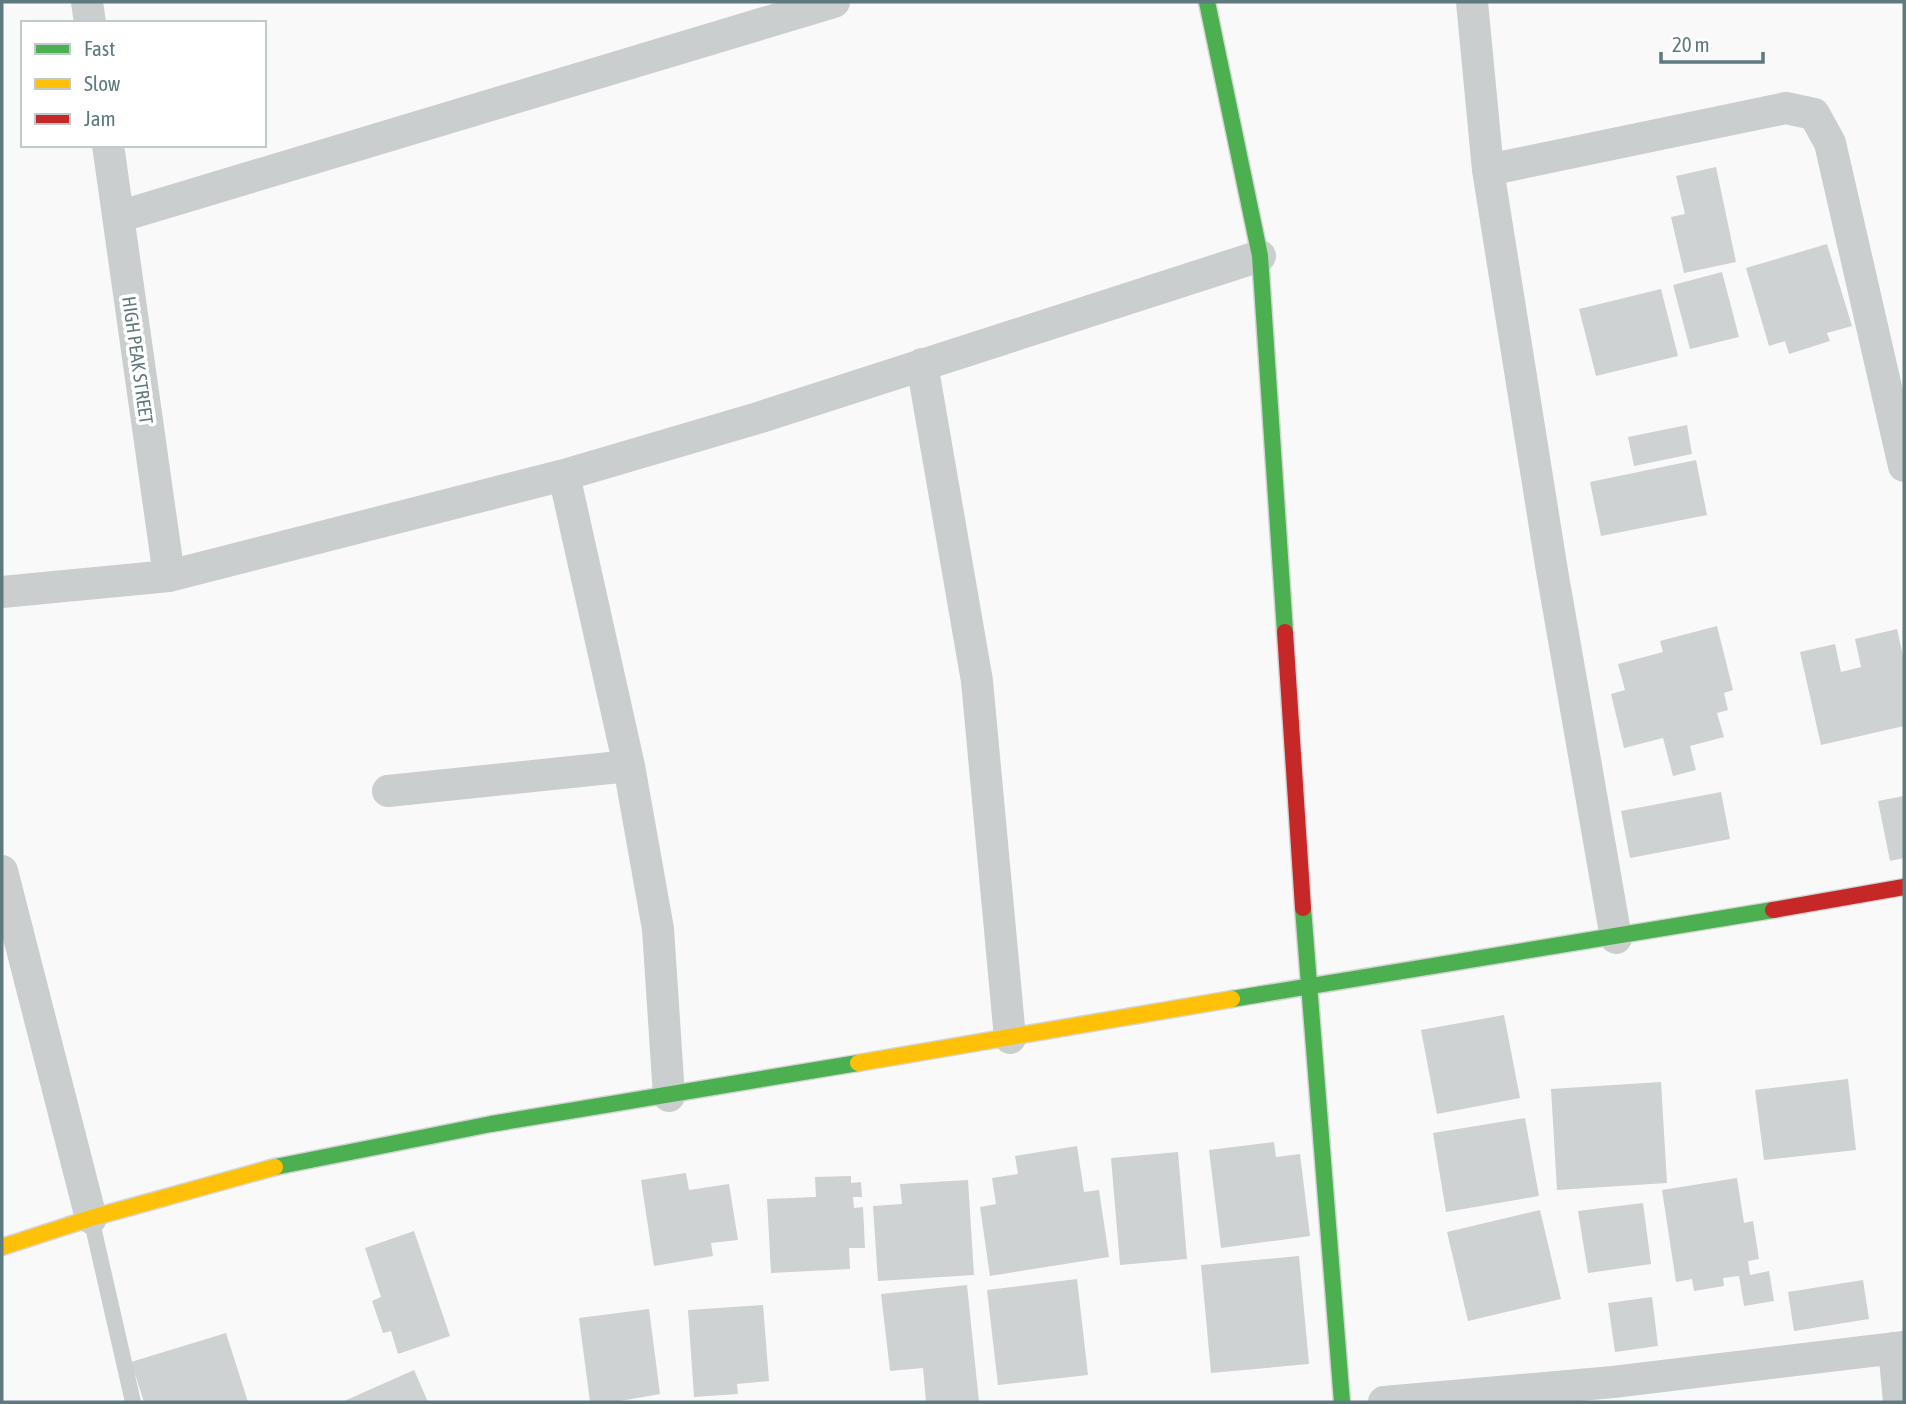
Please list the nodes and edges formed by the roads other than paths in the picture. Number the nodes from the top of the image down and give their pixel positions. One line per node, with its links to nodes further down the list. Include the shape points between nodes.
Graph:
1 (87, 2): 5 (street)
2 (834, 2): 8 (street)
3 (1207, 2): 9 (street)
4 (1472, 2): 7 (street)
5 (90, 21)
6 (108, 147): 8 (street, HIGH PEAK STREET)
7 (1489, 170): 11 (street, via 1786,108 1814,114 1830,143); 19 (street)
8 (118, 217): 13 (street, HIGH PEAK STREET)
9 (1260, 256): 10 (street); 20 (street)
10 (922, 364): 12 (street); 21 (street, via 977,681)
11 (1904, 466)
12 (564, 475): 13 (street); 15 (street)
13 (169, 576): 14 (street)
14 (2, 592)
15 (629, 766): 16 (street); 22 (street, via 658,929)
16 (388, 791)
17 (2, 871): 23 (street)
18 (1904, 887): 19 (street)
19 (1616, 938): 20 (street)
20 (1308, 986): 21 (street); 27 (street)
21 (1010, 1038): 22 (street)
22 (670, 1096): 23 (street, via 491,1124 272,1168)
23 (91, 1218): 24 (street); 26 (lane)
24 (2, 1247)
25 (1899, 1348): 28 (street, via 1613,1382); 29 (street)
26 (133, 1402)
27 (1342, 1402)
28 (1384, 1402)
29 (1899, 1402)

